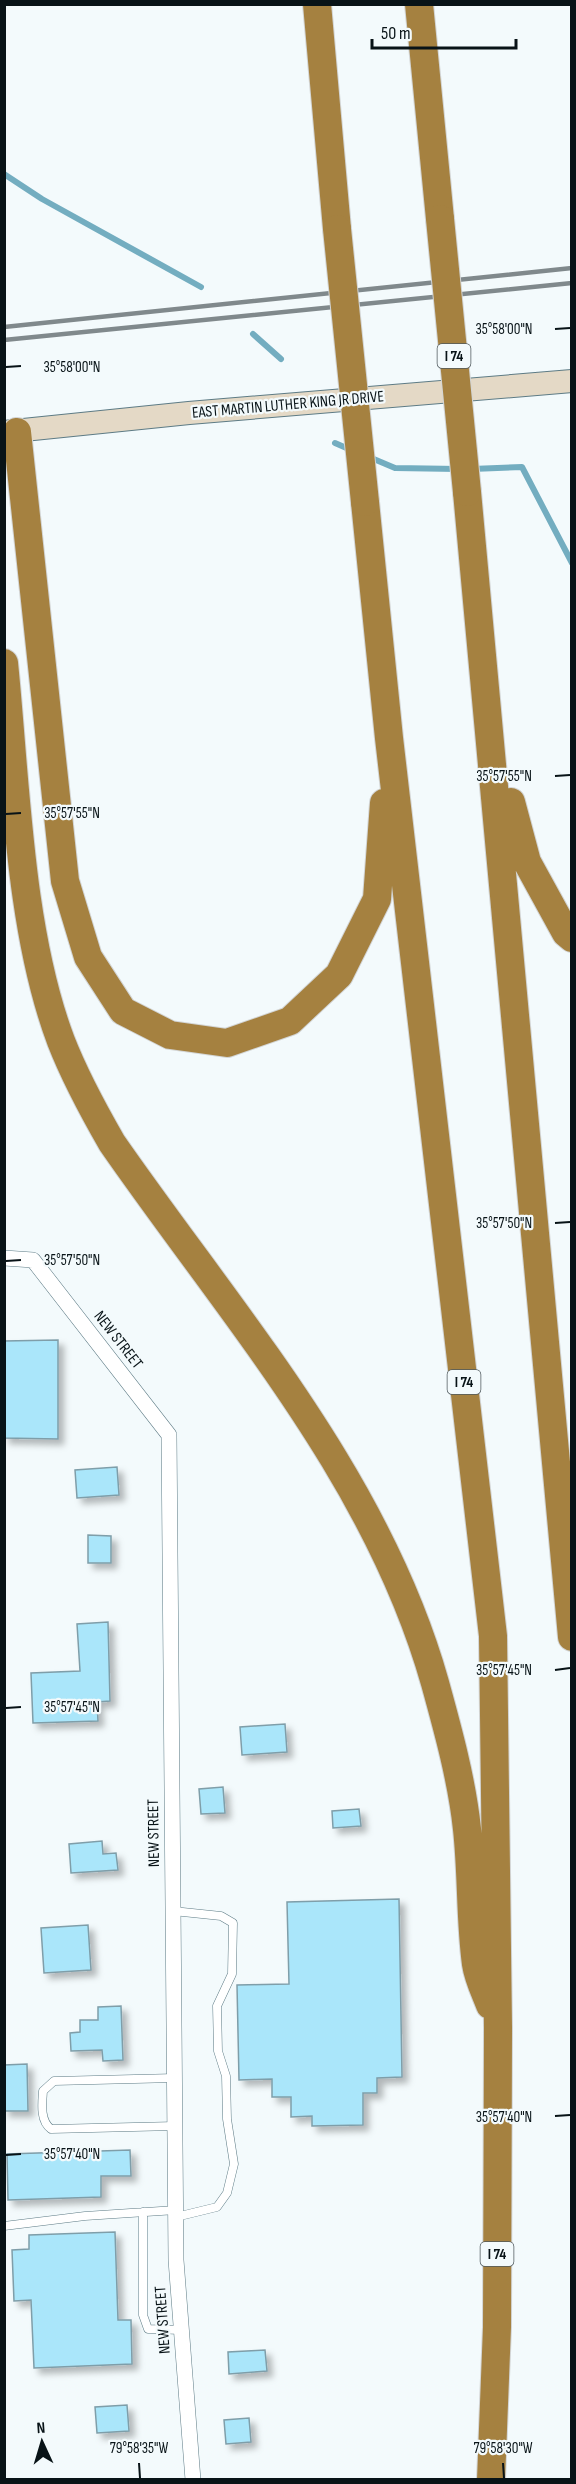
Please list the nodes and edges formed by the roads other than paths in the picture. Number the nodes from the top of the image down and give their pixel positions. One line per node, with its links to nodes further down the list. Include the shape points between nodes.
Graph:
1 (316, 4): 7 (highway, I 74, bridge)
2 (419, 4): 6 (highway, I 74, bridge)
3 (572, 381): 4 (main road, EAST MARTIN LUTHER KING JR DRIVE)
4 (11, 432): 7 (highway, via 65,881 88,957 123,1011 170,1035 227,1042 290,1021 339,975 377,899)
5 (4, 663): 12 (highway, via 31,919 61,1040 83,1092 112,1143 321,1434 393,1569 434,1681 452,1751 467,1827 476,1966)
6 (490, 724): 8 (highway, via 526,862); 10 (highway, I 74)
7 (389, 738): 12 (highway, I 74, via 494,1636)
8 (572, 938)
9 (4, 1258): 11 (street, NEW STREET, via 33,1260 169,1435)
10 (572, 1637)
11 (173, 1911): 13 (street, NEW STREET); 16 (lane, via 221,1916 233,1923 235,1936 232,1974 217,2006 218,2051 226,2076 234,2164 228,2193 210,2210)
12 (498, 2028): 20 (highway, I 74)
13 (175, 2078): 14 (street, NEW STREET); 14 (lane, via 54,2081 43,2091 42,2100 43,2116 51,2129)
14 (175, 2126): 16 (street, NEW STREET)
15 (143, 2212): 16 (lane); 17 (lane); 18 (lane, via 143,2315 147,2329)
16 (176, 2214): 18 (street, NEW STREET)
17 (4, 2226)
18 (182, 2330): 19 (street, NEW STREET)
19 (193, 2480)
20 (491, 2480)

